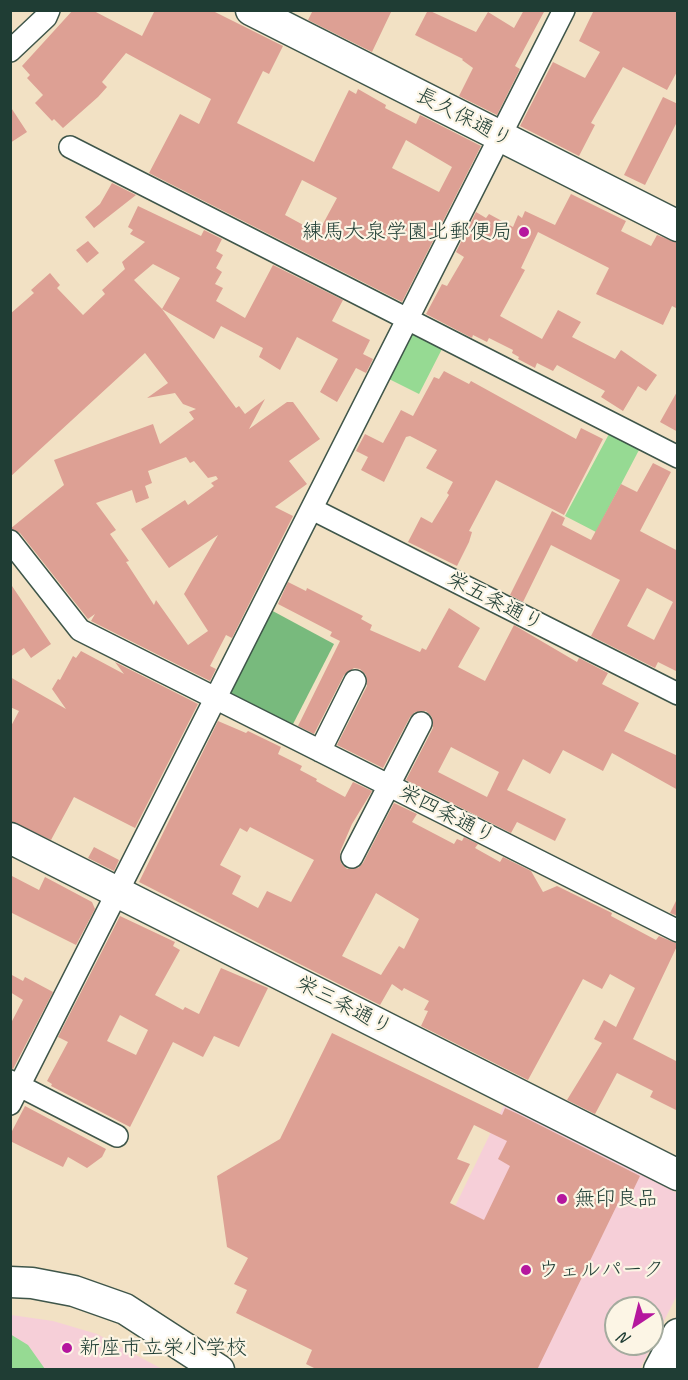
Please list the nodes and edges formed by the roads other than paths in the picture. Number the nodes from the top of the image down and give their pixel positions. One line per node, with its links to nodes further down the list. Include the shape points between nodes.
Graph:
1 (49, 10): 4 (street)
2 (251, 10): 5 (street, 長久保通り)
3 (564, 10): 5 (street)
4 (10, 51)
5 (500, 137): 7 (street, 長久保通り); 8 (street)
6 (70, 147): 8 (street)
7 (678, 226)
8 (407, 319): 9 (street); 10 (street)
9 (678, 457)
10 (312, 509): 13 (street, 栄五条通り); 14 (street)
11 (10, 541): 14 (street, 栄四条通り, via 80,630)
12 (355, 681): 16 (street)
13 (678, 694)
14 (217, 698): 16 (street, 栄四条通り); 20 (street)
15 (421, 723): 17 (street)
16 (320, 751): 17 (street, 栄四条通り)
17 (389, 785): 19 (street); 21 (street, 栄四条通り)
18 (10, 838): 20 (street, 栄三条通り)
19 (352, 857)
20 (118, 892): 22 (street); 24 (street, 栄三条通り)
21 (678, 932)
22 (14, 1090): 23 (street)
23 (117, 1136)
24 (678, 1175)
25 (10, 1282): 27 (street, via 32,1282 74,1291 125,1309)
26 (678, 1334): 28 (street)
27 (219, 1370)
28 (659, 1370)

